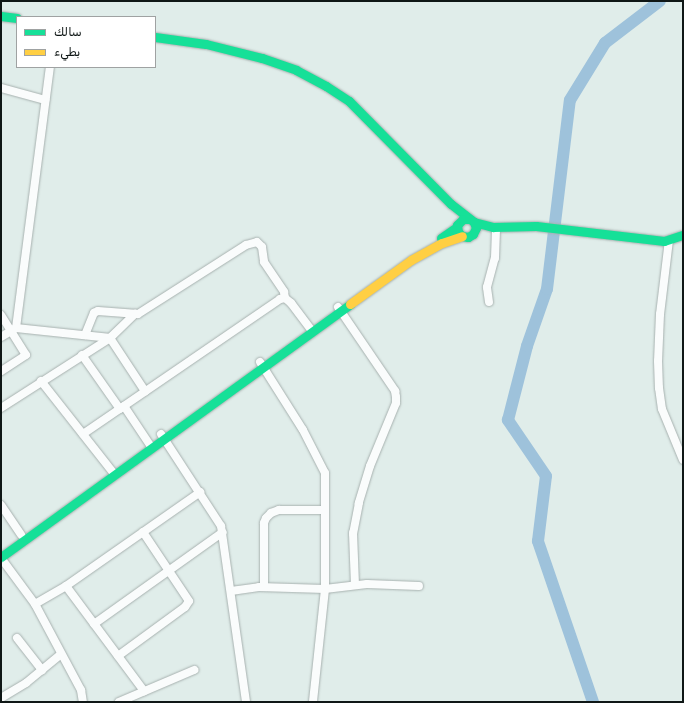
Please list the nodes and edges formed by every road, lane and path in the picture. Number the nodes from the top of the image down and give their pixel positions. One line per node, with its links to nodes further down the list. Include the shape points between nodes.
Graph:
1 (1, 16): 2 (main road)
2 (16, 18)
3 (156, 37): 7 (main road, via 206,44 262,58 296,70 326,86 348,101)
4 (50, 68): 6 (street)
5 (1, 88): 6 (street)
6 (45, 100): 21 (street)
7 (451, 204): 8 (main road); 9 (main road)
8 (472, 220): 9 (main road, via 463,219); 10 (main road); 11 (main road, via 476,228)
9 (458, 225): 12 (main road, via 458,232); 15 (main road)
10 (494, 228): 11 (main road); 14 (main road, via 536,226); 17 (street, via 495,258 487,287)
11 (474, 234): 12 (main road)
12 (462, 236): 15 (main road)
13 (682, 236): 14 (main road)
14 (669, 240): 36 (street, via 660,314 658,361 662,409)
15 (425, 250): 18 (main road)
16 (285, 298): 19 (street, via 284,292 264,262 262,246 257,242 246,245 144,311); 22 (street); 30 (street)
17 (489, 302)
18 (339, 309): 22 (main road); 47 (street, via 396,397 359,502 353,533)
19 (135, 314): 23 (street, via 98,311 94,313); 25 (street)
20 (1, 315): 21 (street)
21 (13, 329): 23 (street); 24 (street); 28 (street, via 26,355)
22 (311, 329): 27 (main road)
23 (85, 335): 25 (street)
24 (1, 337)
25 (110, 338): 26 (street); 30 (street)
26 (82, 355): 29 (street); 32 (street)
27 (261, 365): 34 (main road); 40 (street, via 304,430 321,463 325,473)
28 (1, 371)
29 (41, 381): 31 (street); 33 (street)
30 (146, 392): 32 (street)
31 (1, 408)
32 (122, 408): 33 (street); 35 (street)
33 (82, 434): 37 (street)
34 (162, 437): 35 (main road); 38 (street)
35 (150, 446): 37 (main road)
36 (683, 460)
37 (113, 473): 43 (main road); 45 (main road)
38 (200, 492): 41 (street); 42 (street, via 217,517)
39 (1, 505): 43 (street)
40 (325, 510): 50 (street, via 279,510 266,518); 51 (street)
41 (143, 532): 46 (street); 48 (street)
42 (223, 532): 46 (street); 52 (street)
43 (21, 535): 44 (main road)
44 (1, 550)
45 (1, 558): 53 (street)
46 (169, 570): 54 (street); 57 (street, via 190,601)
47 (355, 585): 49 (street); 51 (street)
48 (66, 586): 53 (street); 54 (street)
49 (419, 586)
50 (264, 587): 51 (street); 52 (street)
51 (325, 589): 65 (street)
52 (231, 591): 64 (street)
53 (35, 604): 56 (street)
54 (94, 624): 57 (street)
55 (17, 638): 58 (street)
56 (61, 654): 58 (street); 62 (street, via 81,690)
57 (118, 656): 60 (street)
58 (42, 670): 61 (street)
59 (194, 670): 60 (street)
60 (141, 696): 63 (street)
61 (1, 698)
62 (83, 702)
63 (119, 702)
64 (246, 702)
65 (313, 702)

